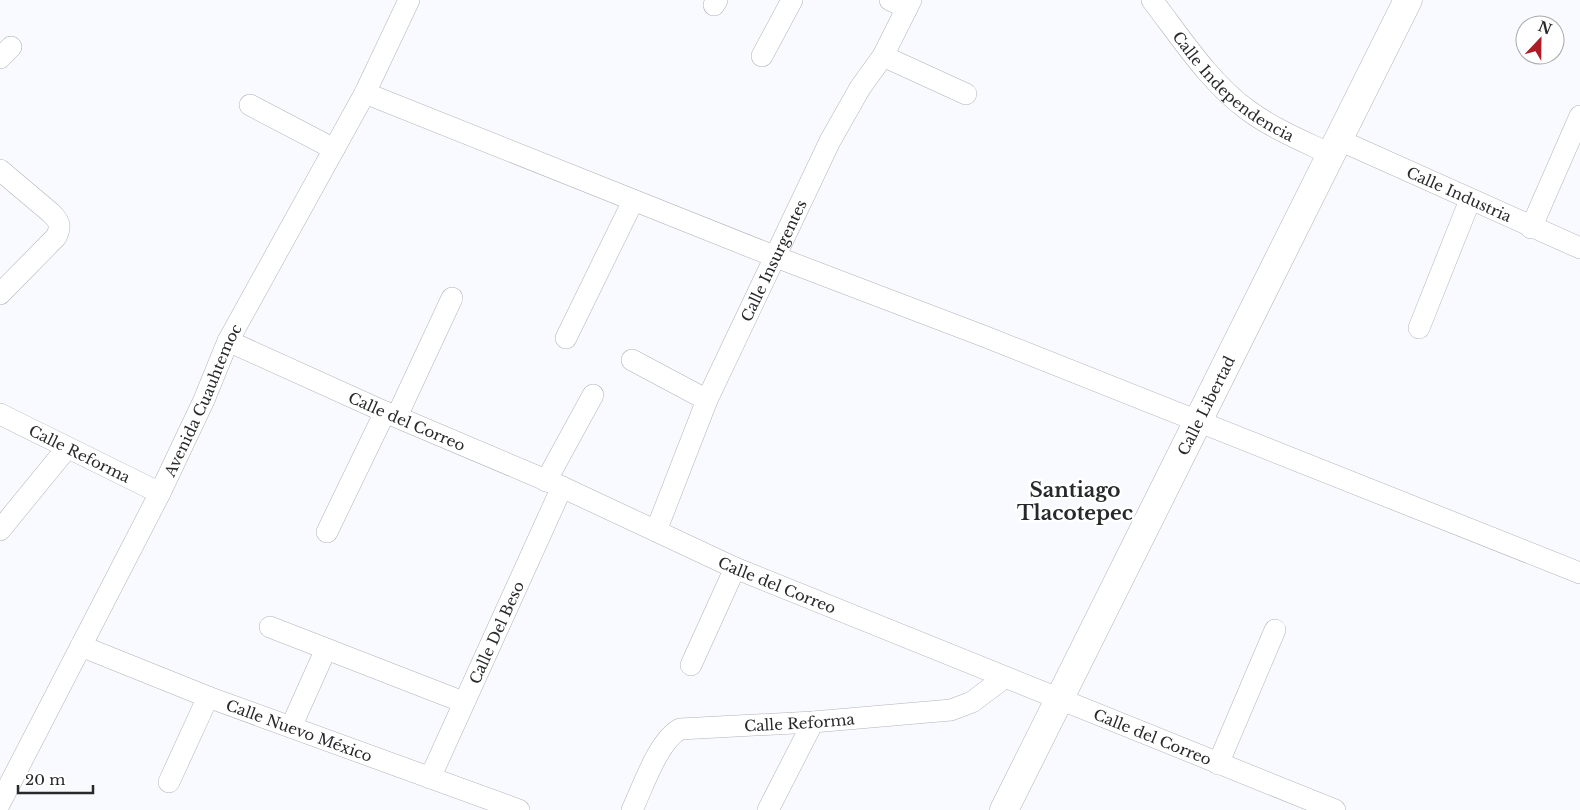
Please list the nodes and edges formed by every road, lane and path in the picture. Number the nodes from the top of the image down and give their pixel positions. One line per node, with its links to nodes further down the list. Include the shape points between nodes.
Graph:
1 (409, 0): 8 (street, Avenida Cuauhtemoc)
2 (792, 0): 6 (street)
3 (1152, 0): 12 (street, Calle Independencia, via 1212,80 1229,96 1272,125)
4 (1408, 0): 12 (main road, Calle Libertad)
5 (903, 3): 7 (street, Calle Insurgentes)
6 (762, 56)
7 (883, 56): 9 (street); 19 (street, Calle Insurgentes, via 860,88 835,133)
8 (365, 93): 13 (street, Avenida Cuauhtemoc); 16 (street)
9 (966, 94)
10 (250, 105): 13 (street)
11 (1580, 116): 17 (street)
12 (1334, 147): 15 (street, Calle Industria); 30 (main road, Calle Libertad)
13 (334, 149): 24 (street, Avenida Cuauhtemoc)
14 (0, 170): 20 (street, via 51,213 58,220 60,229 56,237)
15 (1470, 200): 17 (street, Calle Industria); 22 (street)
16 (633, 201): 19 (street); 23 (street)
17 (1531, 228): 18 (street, Calle Industria)
18 (1580, 248)
19 (776, 258): 27 (street, Calle Insurgentes); 30 (street)
20 (2, 288)
21 (452, 298): 29 (street)
22 (1418, 328)
23 (566, 338)
24 (228, 341): 29 (street, Calle del Correo); 33 (street, Avenida Cuauhtemoc)
25 (632, 360): 27 (street)
26 (593, 395): 32 (street, Calle Del Beso)
27 (707, 400): 35 (street, Calle Insurgentes)
28 (0, 414): 31 (street, Calle Reforma)
29 (391, 414): 32 (street, Calle del Correo); 36 (street)
30 (1196, 421): 38 (street); 46 (main road, Calle Libertad)
31 (67, 448): 33 (street, Calle Reforma); 34 (street)
32 (554, 484): 35 (street, Calle del Correo); 47 (street, Calle Del Beso)
33 (160, 493): 41 (street, Avenida Cuauhtemoc)
34 (0, 530)
35 (656, 531): 37 (street, Calle del Correo)
36 (327, 532)
37 (735, 568): 43 (street); 44 (street, Calle del Correo)
38 (1580, 574)
39 (270, 627): 42 (street)
40 (1275, 630): 50 (street)
41 (81, 646): 45 (street, Calle Nuevo México); 53 (street, Avenida Cuauhtemoc)
42 (326, 648): 47 (street); 49 (street)
43 (691, 664)
44 (1004, 678): 46 (street, Calle del Correo); 48 (street, Calle Reforma, via 972,702 951,710)
45 (208, 697): 49 (street, Calle Nuevo México); 52 (street)
46 (1060, 700): 50 (street, Calle del Correo); 57 (main road, Calle Libertad)
47 (463, 702): 51 (street, Calle Del Beso)
48 (813, 722): 55 (street, Calle Reforma, via 680,729 671,734 663,746); 56 (street)
49 (291, 727): 51 (street, Calle Nuevo México)
50 (1218, 764): 58 (street, Calle del Correo)
51 (430, 778): 54 (street, Calle Nuevo México)
52 (170, 782)
53 (2, 794)
54 (519, 810)
55 (632, 810)
56 (768, 810)
57 (1004, 810)
58 (1335, 810)

